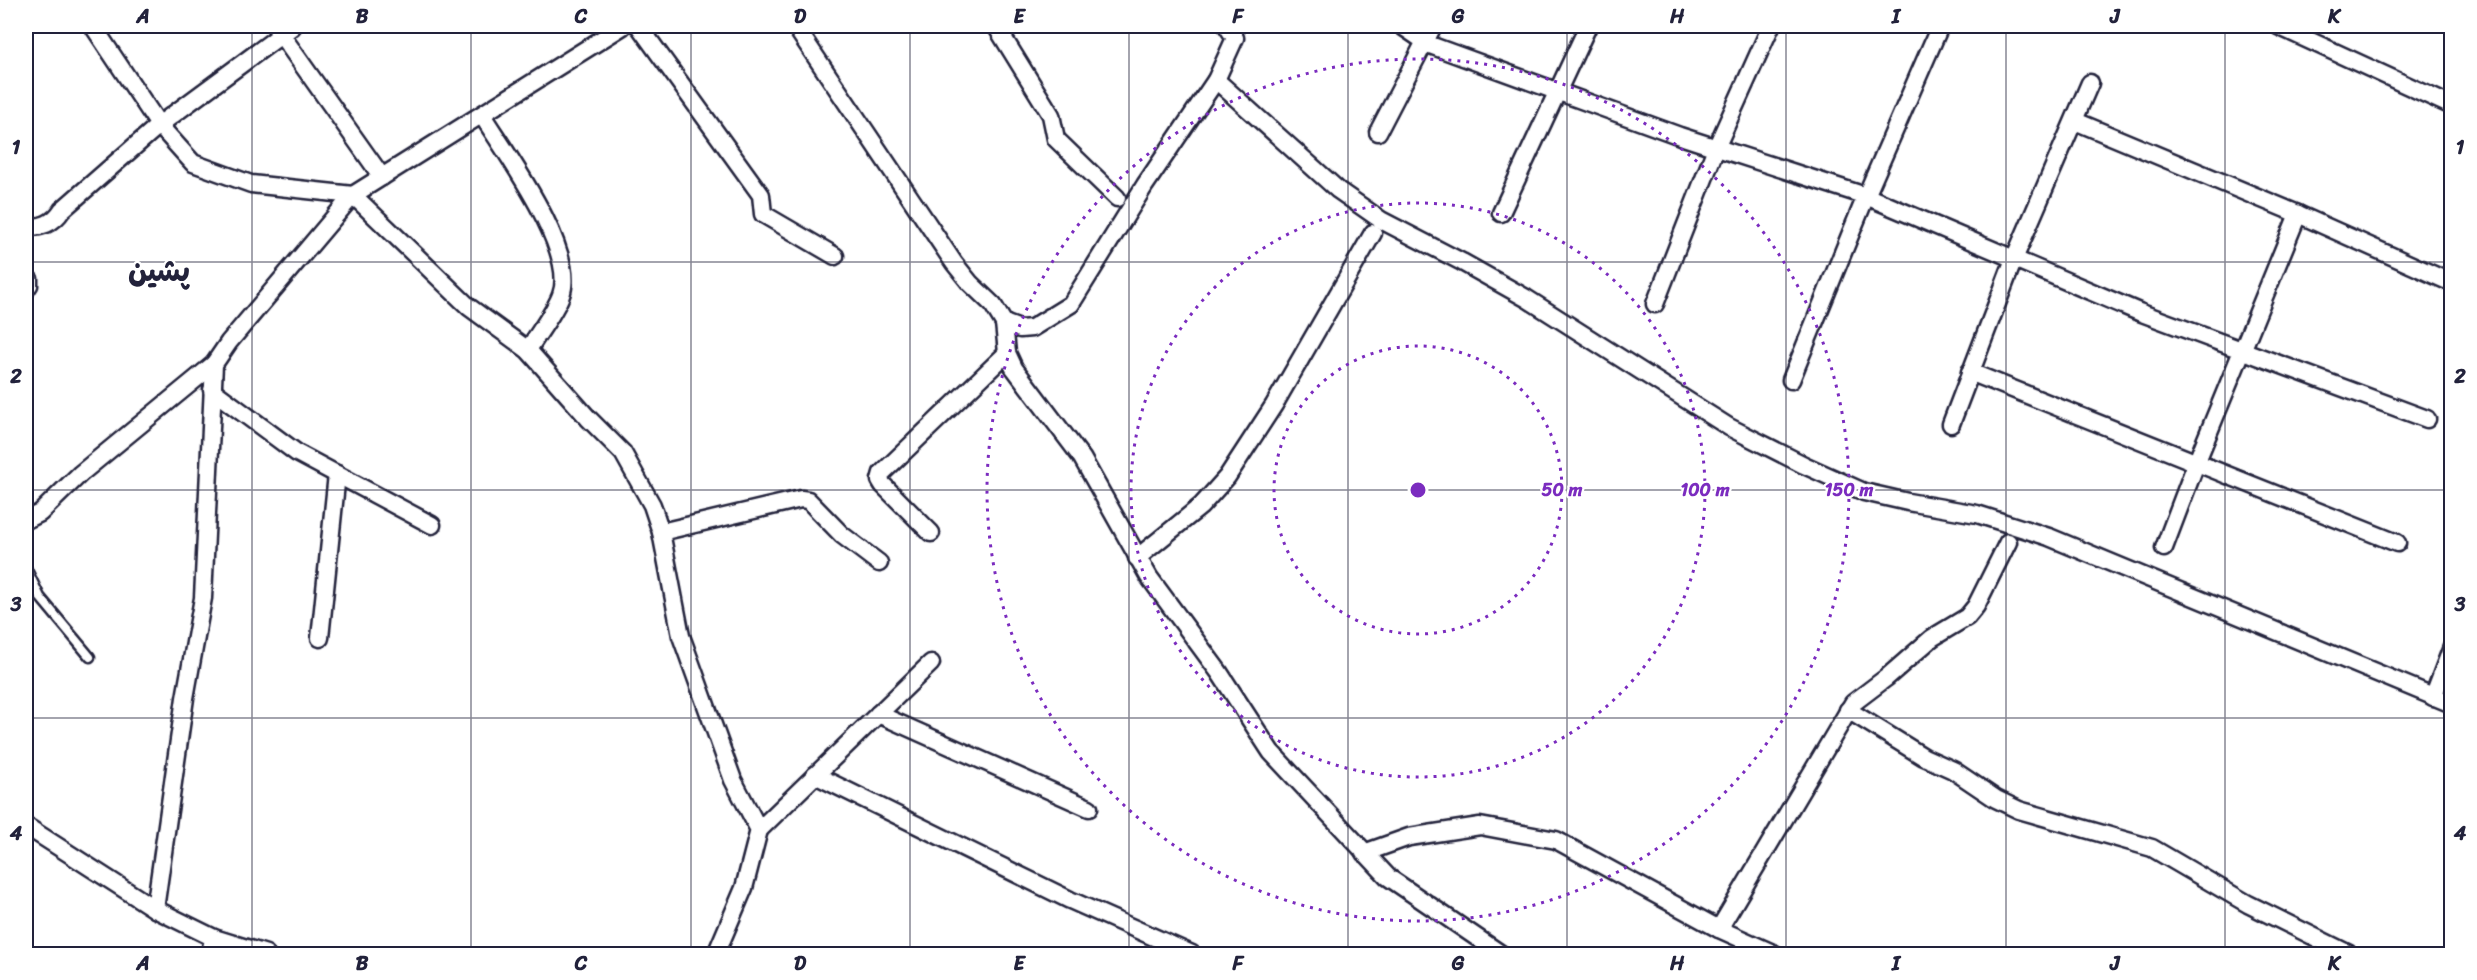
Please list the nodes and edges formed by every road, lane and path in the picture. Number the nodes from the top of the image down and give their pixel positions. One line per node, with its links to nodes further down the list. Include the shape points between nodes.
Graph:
1 (93, 26): 21 (street)
2 (623, 26): 19 (street)
3 (639, 26): 32 (street, via 761,195 763,214)
4 (795, 26): 38 (street, via 954,263 993,305)
5 (996, 26): 27 (street, via 1051,115 1056,139)
6 (1227, 26): 15 (street, via 1235,38)
7 (1402, 26): 14 (street)
8 (1433, 26): 14 (street)
9 (1588, 26): 17 (street)
10 (1771, 26): 23 (street)
11 (1940, 26): 26 (street)
12 (2278, 26): 18 (street)
13 (283, 28): 21 (street); 24 (street)
14 (1425, 42): 17 (street); 22 (street)
15 (1216, 80): 38 (street, via 1071,304 1032,328); 64 (street, via 1338,190 1381,220 1526,298 1729,427 1864,492 1977,514 2049,537)
16 (2090, 83): 20 (street)
17 (1558, 92): 23 (street); 28 (street)
18 (2451, 106)
19 (482, 115): 24 (street); 39 (street, via 547,222 559,251 562,294)
20 (2075, 121): 29 (street); 33 (street)
21 (159, 125): 25 (street, via 193,163 202,167 251,184); 30 (street, via 57,218 42,226)
22 (1378, 132)
23 (1716, 147): 26 (street); 37 (street)
24 (382, 177): 25 (street)
25 (353, 195): 39 (street, via 469,307); 42 (street)
26 (1866, 196): 33 (street); 44 (street)
27 (1117, 198)
28 (1501, 213)
29 (2298, 214): 35 (street); 40 (street)
30 (26, 226)
31 (1373, 233): 57 (street, via 1274,405 1227,477 1201,506)
32 (836, 256)
33 (2014, 259): 40 (street, via 2139,312); 43 (street)
34 (26, 272): 36 (lane, via 33,278)
35 (2451, 283)
36 (26, 297)
37 (1655, 304)
38 (1004, 324): 41 (street)
39 (528, 350): 52 (street, via 623,453 652,505)
40 (2243, 350): 46 (street); 48 (street)
41 (1007, 353): 53 (street, via 882,473 883,485); 57 (street, via 1014,368 1082,458)
42 (214, 363): 45 (street); 50 (street, via 80,474 40,513)
43 (1970, 372): 47 (street); 48 (street)
44 (1791, 380)
45 (212, 390): 49 (street, via 297,453); 73 (street, via 202,598)
46 (2427, 419)
47 (1951, 424)
48 (2197, 461): 55 (street); 56 (street)
49 (338, 474): 51 (street); 60 (street)
50 (26, 520)
51 (432, 525)
52 (661, 532): 58 (street, via 808,500 842,535); 71 (street, via 681,636 733,780)
53 (931, 533)
54 (2008, 542): 66 (street, via 1967,617 1932,638)
55 (2397, 543)
56 (2164, 548)
57 (1137, 558): 72 (street, via 1271,752)
58 (879, 563)
59 (26, 568): 62 (lane, via 40,597)
60 (320, 638)
61 (2451, 647): 64 (street)
62 (90, 657)
63 (931, 663): 67 (street)
64 (2433, 697): 65 (street)
65 (2451, 704)
66 (1848, 710): 74 (street); 82 (street, via 1996,799 2019,810 2152,848 2248,904)
67 (878, 714): 68 (street); 69 (street)
68 (815, 775): 71 (street); 79 (street, via 1070,900)
69 (1089, 808)
70 (26, 826): 73 (street)
71 (759, 830): 78 (street, via 744,888)
72 (1364, 853): 74 (street, via 1409,837 1480,826 1534,835 1556,840 1584,854); 80 (street, via 1388,877)
73 (155, 909): 75 (street)
74 (1719, 929): 81 (street)
75 (214, 938): 76 (street); 77 (street)
76 (209, 954)
77 (266, 954)
78 (716, 954)
79 (1192, 954)
80 (1502, 954)
81 (1775, 954)
82 (2349, 954)

